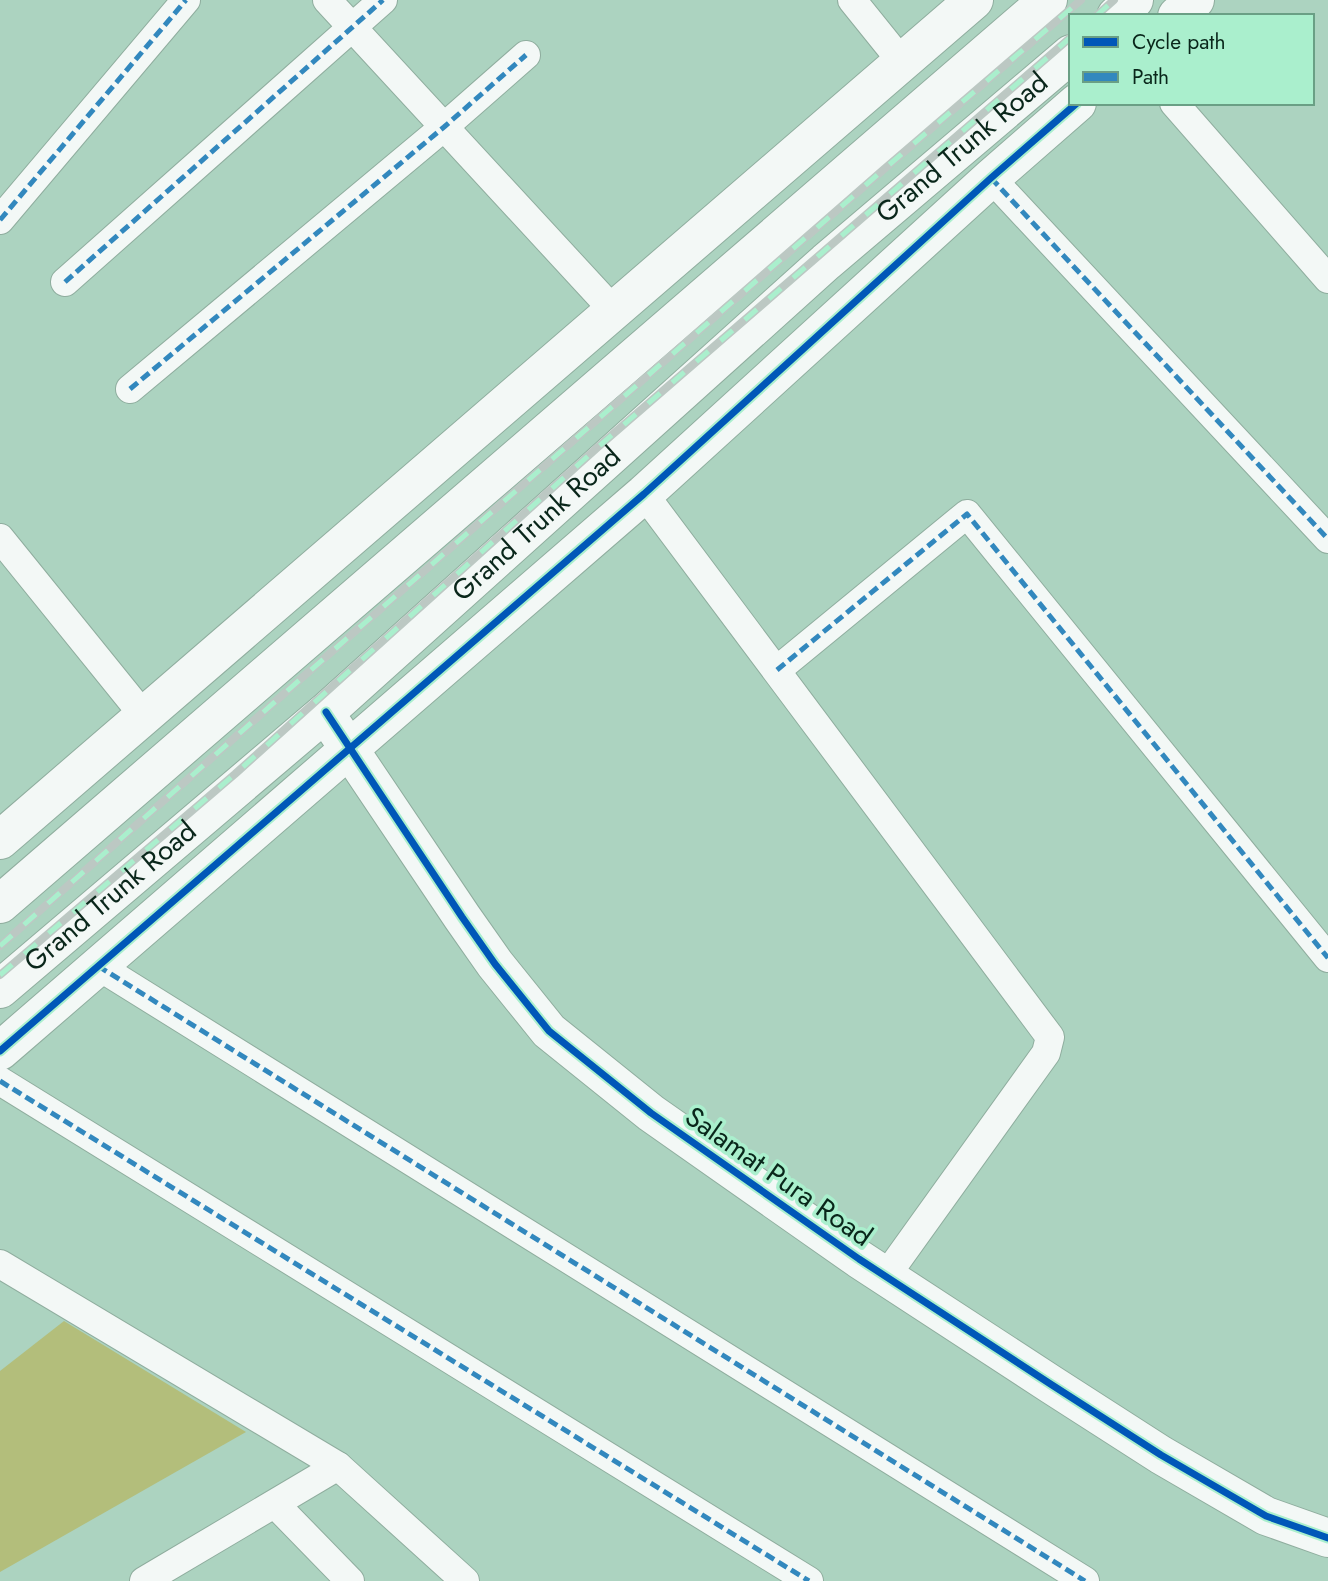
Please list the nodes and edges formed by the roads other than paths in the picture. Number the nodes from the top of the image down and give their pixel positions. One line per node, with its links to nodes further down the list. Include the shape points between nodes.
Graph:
1 (186, 0): 19 (street)
2 (327, 0): 11 (street)
3 (383, 0): 11 (street)
4 (852, 0): 14 (street)
5 (974, 0): 14 (street)
6 (1048, 0): 20 (street, Grand Trunk Road)
7 (1134, 0): 9 (street)
8 (1195, 0): 10 (street)
9 (1118, 14)
10 (1179, 14)
11 (352, 27): 17 (street); 23 (street)
12 (526, 55): 17 (street)
13 (1069, 56): 21 (street, Grand Trunk Road)
14 (902, 62): 24 (street)
15 (1075, 105): 18 (street)
16 (1176, 105): 22 (street)
17 (444, 127): 24 (street); 25 (street)
18 (991, 178): 26 (street); 28 (street)
19 (0, 220)
20 (792, 221): 21 (street); 34 (street, Grand Trunk Road)
21 (826, 262): 30 (street, Grand Trunk Road)
22 (1328, 279)
23 (65, 282)
24 (614, 311): 31 (street)
25 (130, 389)
26 (644, 494): 29 (street); 32 (street)
27 (0, 538): 31 (street)
28 (1328, 538)
29 (777, 670): 35 (street, via 967,514); 41 (street, via 1050,1037 1046,1052)
30 (326, 712): 32 (street, Salamat Pura Road); 37 (street, Grand Trunk Road)
31 (144, 716): 33 (street)
32 (349, 749): 36 (street); 41 (street, Salamat Pura Road, via 488,955 549,1031 651,1113)
33 (0, 840)
34 (0, 904)
35 (1328, 958)
36 (98, 966): 38 (street); 49 (street)
37 (0, 989)
38 (0, 1051)
39 (0, 1081): 48 (street)
40 (0, 1264): 42 (street)
41 (886, 1276): 44 (street, Salamat Pura Road, via 1161,1455 1266,1516)
42 (338, 1466): 43 (street); 47 (street)
43 (275, 1504): 45 (street); 46 (street)
44 (1328, 1538)
45 (144, 1581)
46 (350, 1581)
47 (465, 1581)
48 (808, 1581)
49 (1085, 1581)

